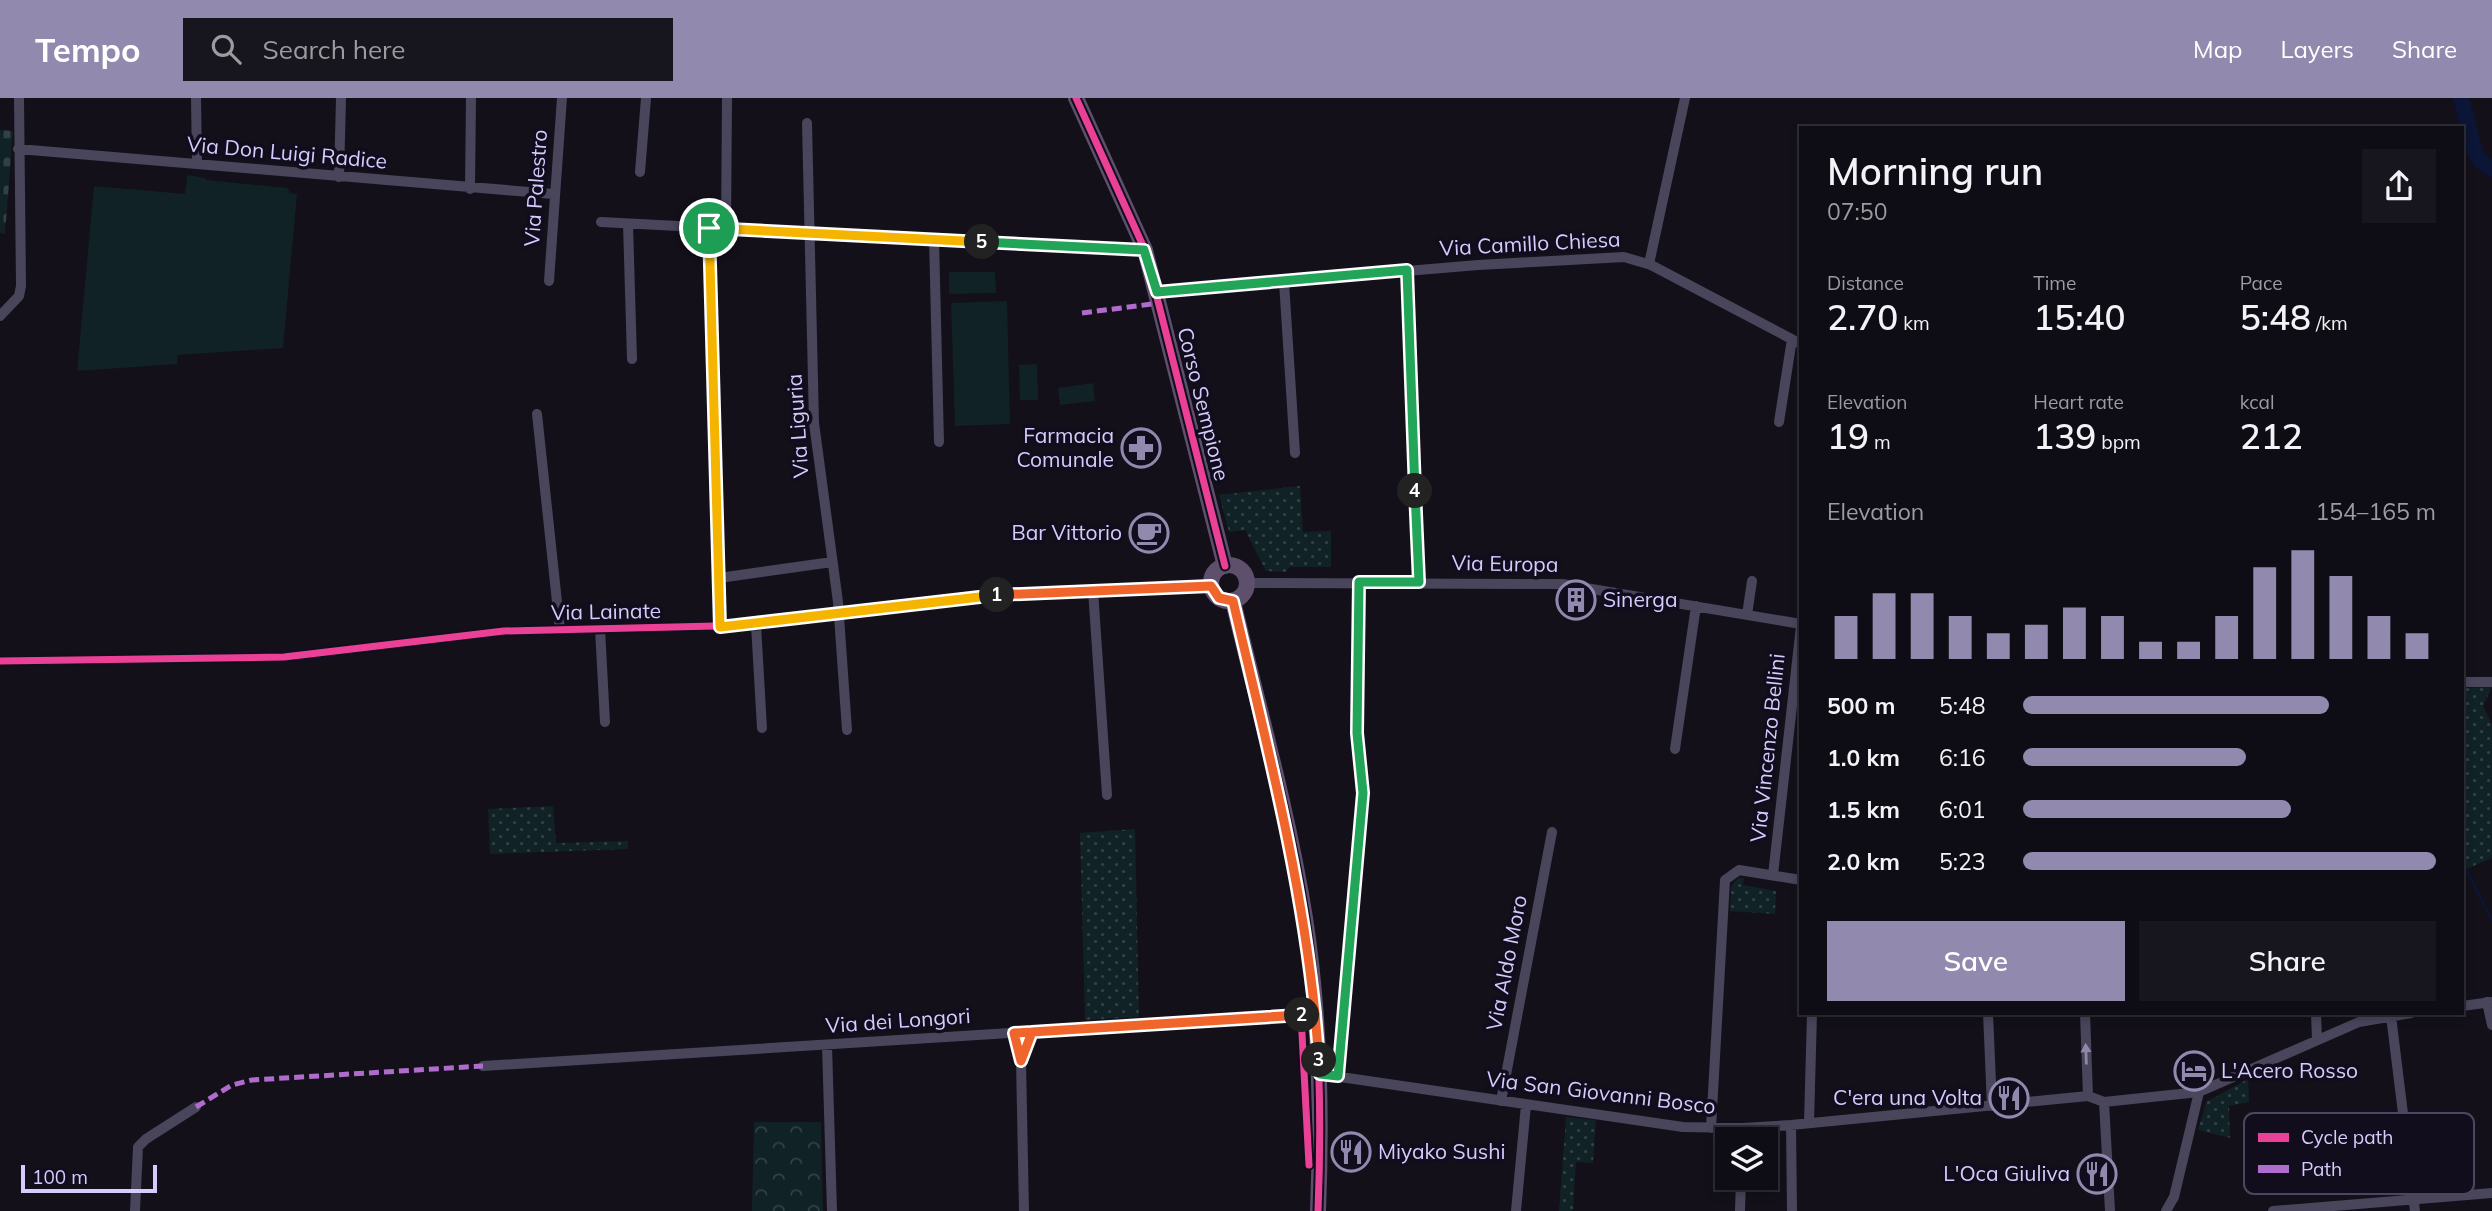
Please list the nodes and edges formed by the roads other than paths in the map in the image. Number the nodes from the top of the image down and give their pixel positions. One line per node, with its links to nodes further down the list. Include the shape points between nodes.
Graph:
1 (19, 98): 11 (street)
2 (197, 98): 12 (street)
3 (341, 98): 14 (street)
4 (471, 98): 15 (street)
5 (562, 98): 16 (street, Via Palestro)
6 (646, 98): 13 (street)
7 (727, 98): 20 (street)
8 (1076, 98): 23 (main road, Corso Sempione)
9 (1685, 98): 24 (street)
10 (807, 123): 21 (street, Via Liguria)
11 (18, 149): 12 (street, Via Don Luigi Radice); 29 (street, via 21,286)
12 (197, 164): 14 (street, Via Don Luigi Radice)
13 (640, 172)
14 (339, 177): 15 (street, Via Don Luigi Radice)
15 (470, 189): 16 (street, Via Don Luigi Radice)
16 (553, 194): 26 (street, Via Palestro)
17 (601, 222): 18 (street)
18 (628, 224): 19 (street); 31 (street)
19 (709, 228): 20 (street); 38 (street)
20 (726, 229): 21 (street)
21 (810, 233): 22 (street); 36 (street, Via Liguria, via 814,423)
22 (934, 239): 23 (street); 34 (street)
23 (1144, 250): 28 (main road, Corso Sempione)
24 (1649, 264): 25 (street, Via Camillo Chiesa, via 1615,257); 30 (street, Via Camillo Chiesa)
25 (1407, 270): 27 (street, Via Camillo Chiesa); 41 (street)
26 (549, 281)
27 (1284, 282): 28 (street, Via Camillo Chiesa); 35 (street)
28 (1157, 292): 37 (main road, Corso Sempione)
29 (0, 316)
30 (1796, 341): 33 (street)
31 (632, 359)
32 (537, 414): 53 (street)
33 (1779, 422)
34 (939, 442)
35 (1295, 453)
36 (832, 562): 38 (street); 47 (street, Via Liguria)
37 (1225, 566): 42 (main road, via 1240,569); 43 (main road, via 1213,575)
38 (719, 578): 51 (street)
39 (1752, 581): 48 (street)
40 (1359, 582): 41 (street, Via Europa); 42 (street, Via Europa); 84 (street, via 1357,733 1362,786)
41 (1419, 582): 46 (street, Via Europa, via 1562,584)
42 (1247, 583): 45 (main road, via 1242,596)
43 (1211, 586): 44 (street, Via Lainate); 45 (main road, via 1219,598)
44 (1093, 590): 47 (street, Via Lainate, via 972,596); 62 (street)
45 (1233, 601): 68 (main road, via 1299,885)
46 (1696, 606): 48 (street, Via Europa); 61 (street)
47 (839, 614): 49 (street, Via Lainate); 60 (street, Via Liguria)
48 (1747, 615): 50 (street, Via Europa)
49 (756, 625): 51 (street, Via Lainate); 59 (street)
50 (1799, 625)
51 (720, 627): 52 (street, Via Lainate)
52 (600, 629): 53 (street, Via Lainate); 58 (street)
53 (560, 630): 55 (street, Via Lainate, via 504,631 284,657)
54 (1799, 643): 64 (street, Via Vincenzo Bellini)
55 (0, 661)
56 (2464, 682): 57 (street)
57 (2492, 682)
58 (605, 722)
59 (762, 728)
60 (847, 730)
61 (1675, 749)
62 (1107, 795)
63 (1552, 832): 87 (street, Via Aldo Moro)
64 (1773, 875): 65 (street); 96 (street, via 1739,870 1728,875 1724,885)
65 (1799, 880)
66 (2490, 1002): 67 (street); 76 (street)
67 (2464, 1006)
68 (1315, 1014): 77 (street, Via dei Longori); 83 (main road)
69 (1812, 1015): 93 (street)
70 (1988, 1015): 90 (street)
71 (2085, 1015): 86 (street, one-way to 71)
72 (2316, 1015): 79 (street)
73 (2398, 1015): 74 (street)
74 (2391, 1016): 75 (street); 92 (street)
75 (2358, 1018): 79 (street)
76 (2492, 1024)
77 (1032, 1032): 78 (street, Via dei Longori); 81 (street)
78 (1014, 1033): 80 (street, Via dei Longori); 81 (street)
79 (2317, 1040): 85 (street)
80 (827, 1045): 82 (street, Via dei Longori); 103 (street)
81 (1021, 1061): 104 (street)
82 (483, 1066)
83 (1320, 1074): 84 (street, Via San Giovanni Bosco); 105 (main road)
84 (1338, 1076): 87 (street, Via San Giovanni Bosco)
85 (2199, 1092): 88 (street); 110 (street, via 2174,1197)
86 (2088, 1096): 88 (street); 90 (street, Via San Giovanni Bosco)
87 (1501, 1101): 89 (street, Via San Giovanni Bosco)
88 (2104, 1102): 109 (street)
89 (1526, 1105): 96 (street, Via San Giovanni Bosco); 106 (street)
90 (1992, 1106): 93 (street, Via San Giovanni Bosco)
91 (196, 1107): 102 (street, via 138,1147)
92 (2403, 1113)
93 (1809, 1123): 94 (street, Via San Giovanni Bosco)
94 (1791, 1125): 95 (street, Via San Giovanni Bosco); 108 (street)
95 (1778, 1127)
96 (1711, 1128): 97 (street, Via San Giovanni Bosco)
97 (1715, 1129)
98 (1741, 1190): 107 (street)
99 (2492, 1193): 101 (street)
100 (2412, 1194): 101 (street)
101 (2413, 1199): 111 (street); 112 (street)
102 (135, 1211)
103 (832, 1211)
104 (1024, 1211)
105 (1318, 1211)
106 (1516, 1211)
107 (1740, 1211)
108 (1792, 1211)
109 (2110, 1211)
110 (2166, 1211)
111 (2273, 1211)
112 (2415, 1211)

